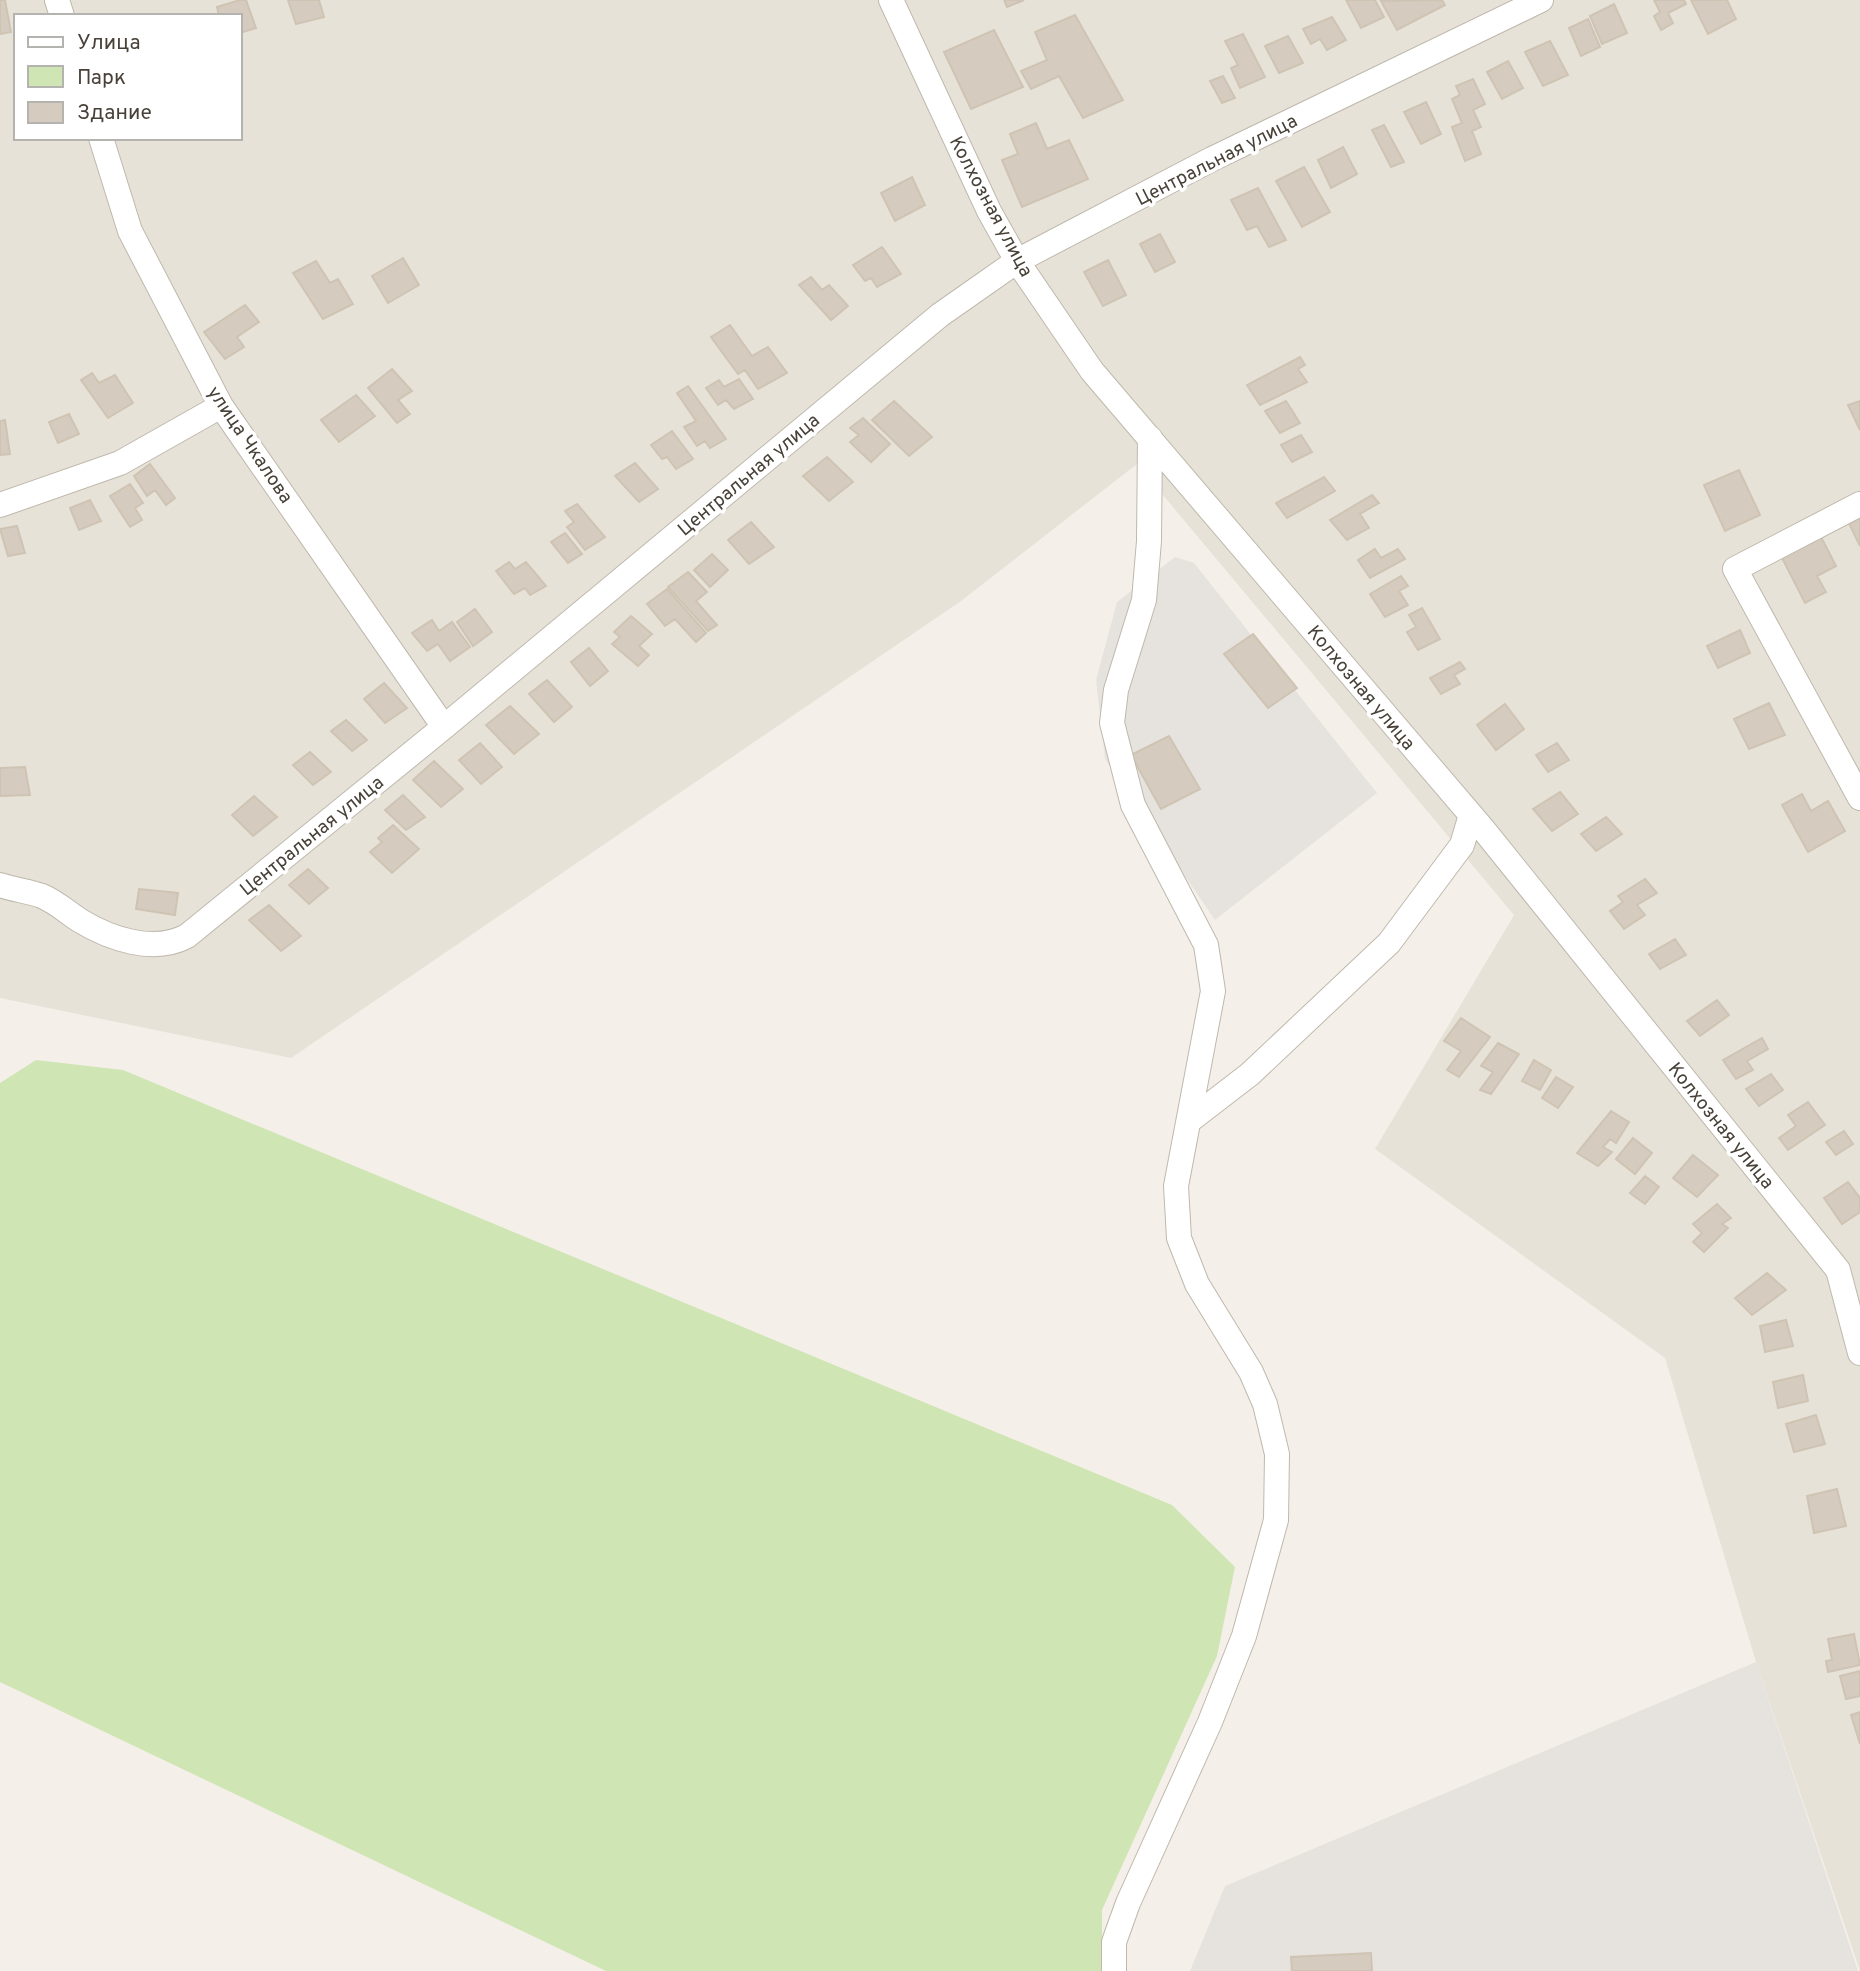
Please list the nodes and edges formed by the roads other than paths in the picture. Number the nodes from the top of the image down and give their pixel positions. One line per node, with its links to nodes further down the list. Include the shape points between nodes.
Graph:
1 (891, 0): 4 (street, Колхозная улица)
2 (1541, 0): 4 (street, Центральная улица, via 1212,159)
3 (102, 140): 5 (street, улица Чкалова, via 130,231)
4 (1017, 261): 6 (street, Колхозная улица, via 1092,371); 9 (street, Центральная улица, via 940,314)
5 (221, 406): 8 (street, via 120,463); 9 (street, улица Чкалова)
6 (1150, 438): 11 (street, Колхозная улица); 13 (street, via 1144,600 1116,690 1112,723 1133,805 1206,945 1213,991)
7 (1860, 504): 10 (street, via 1735,569)
8 (0, 505)
9 (444, 727): 12 (street, Центральная улица, via 172,944 149,944 96,929 41,896)
10 (1860, 798)
11 (1471, 815): 13 (street, via 1462,845 1389,943 1250,1074); 14 (street, Колхозная улица)
12 (0, 885)
13 (1189, 1121): 16 (street, via 1176,1186 1179,1238 1197,1284 1251,1372 1265,1404 1278,1454 1276,1520 1244,1636 1114,1942)
14 (1849, 1266): 15 (street, Колхозная улица)
15 (1860, 1353)
16 (1114, 1971)

